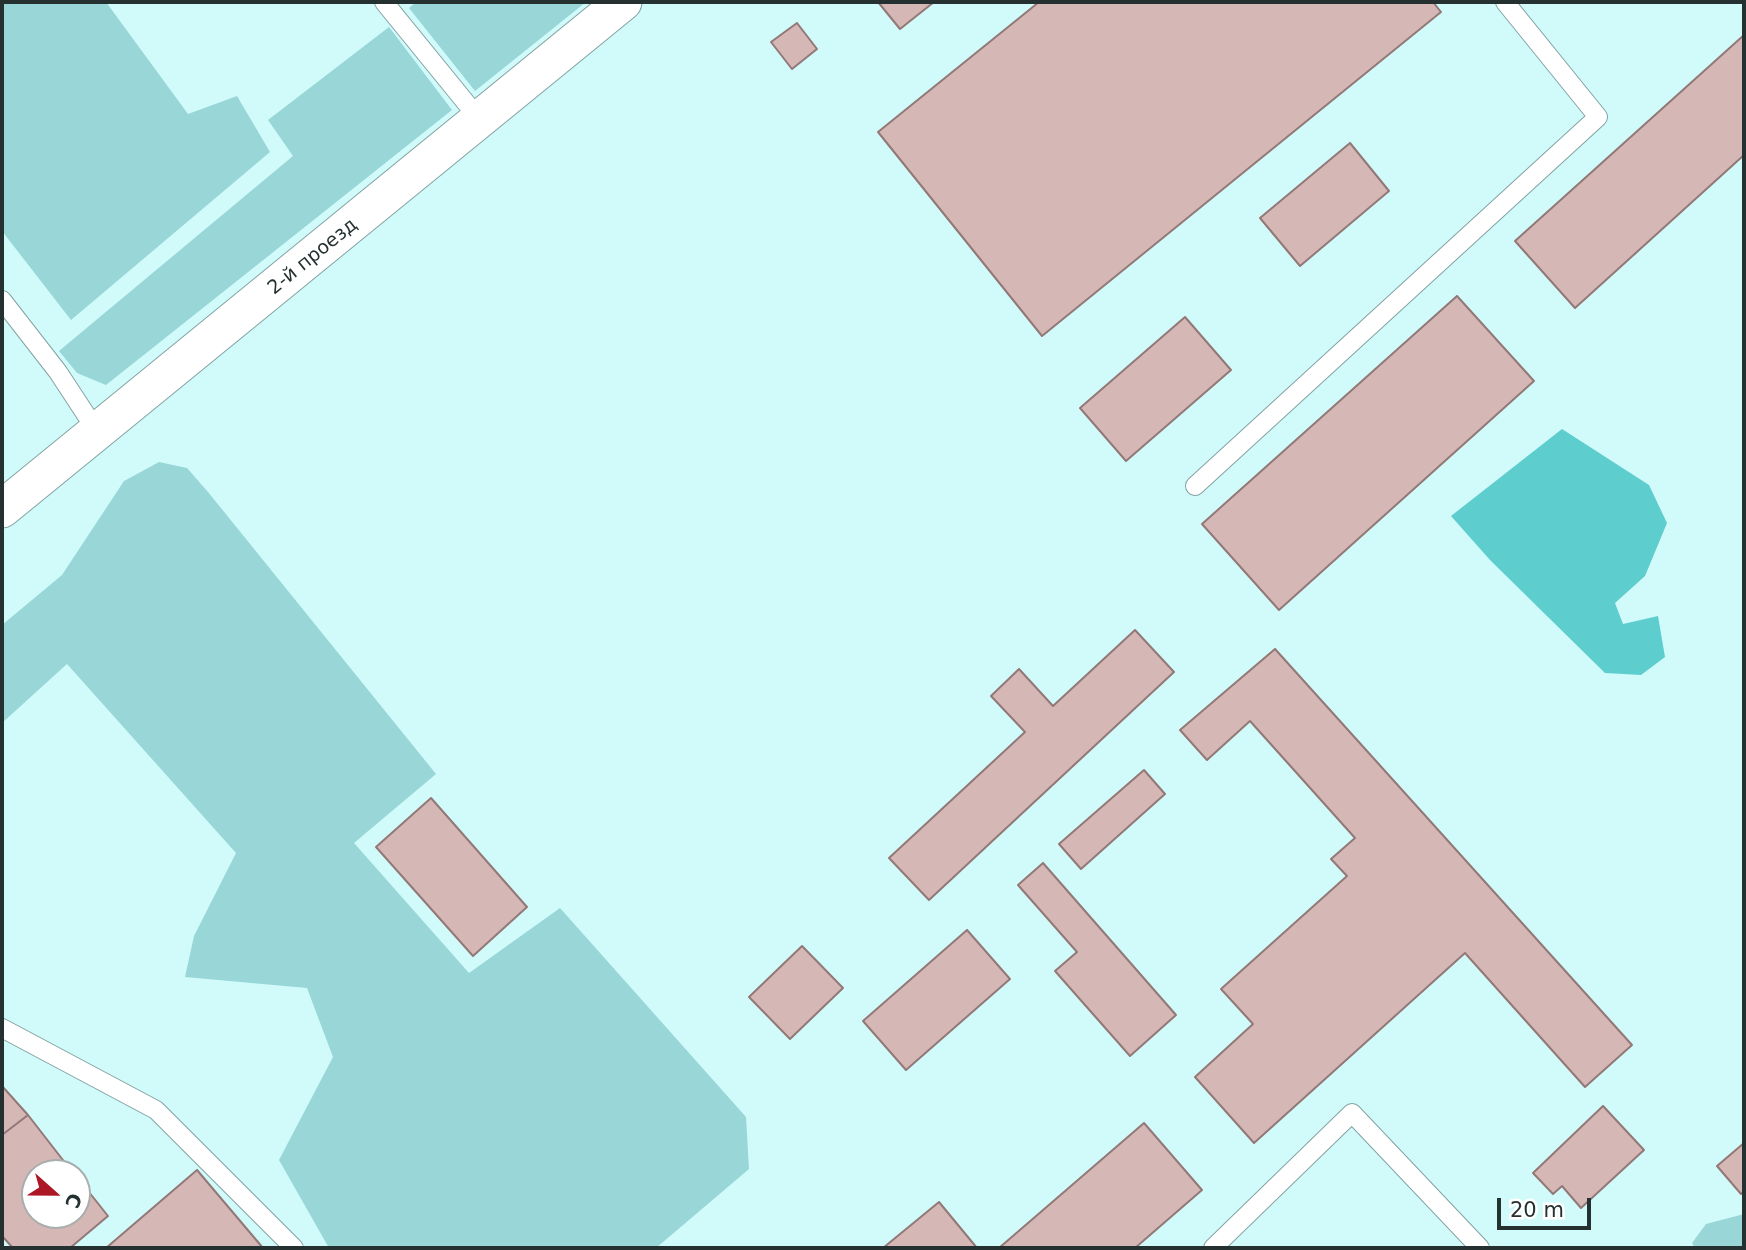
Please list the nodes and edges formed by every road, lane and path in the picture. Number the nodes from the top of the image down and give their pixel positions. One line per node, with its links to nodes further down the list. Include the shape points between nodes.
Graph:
1 (384, 2): 4 (lane)
2 (623, 2): 4 (street, 2-й проезд)
3 (1505, 2): 7 (lane, via 1598,117)
4 (480, 120): 6 (street, 2-й проезд)
5 (2, 300): 6 (lane)
6 (98, 433): 8 (street, 2-й проезд)
7 (1195, 486)
8 (2, 509)
9 (2, 1028): 10 (lane, via 156,1110)
10 (294, 1248)
11 (1213, 1248): 12 (lane, via 1352,1113)
12 (1480, 1248)

